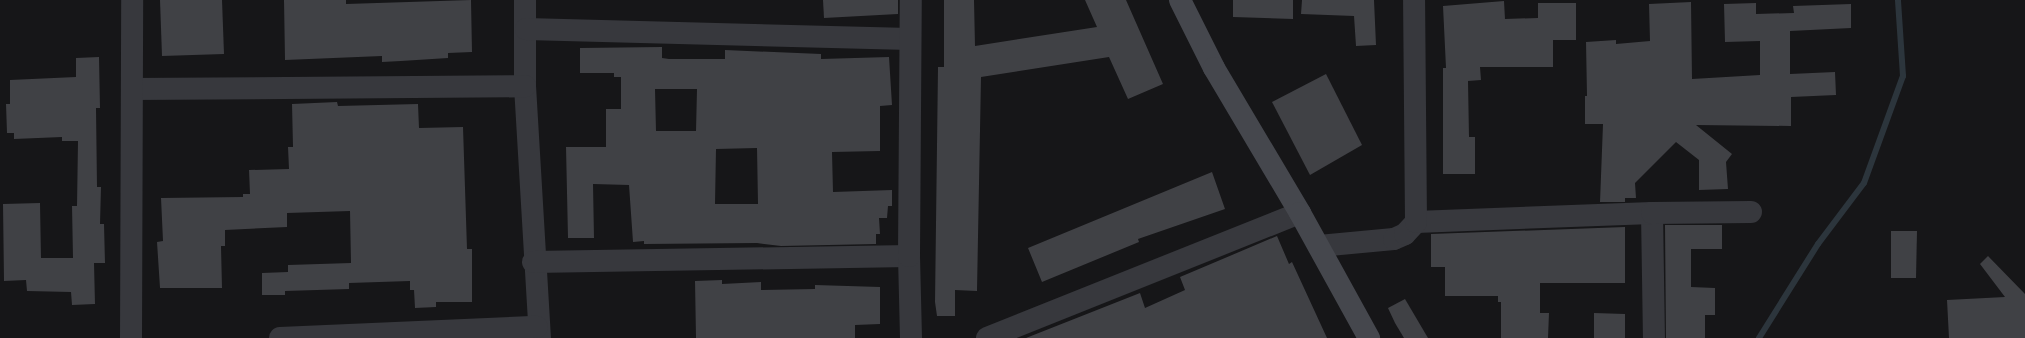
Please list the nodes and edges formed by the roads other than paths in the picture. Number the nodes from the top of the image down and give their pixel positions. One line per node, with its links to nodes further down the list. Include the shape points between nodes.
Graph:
1 (132, 0): 9 (street)
2 (525, 0): 6 (street)
3 (911, 0): 7 (street)
4 (1180, 0): 11 (street, via 1214,68)
5 (1414, 0): 13 (street)
6 (526, 29): 7 (street); 8 (street)
7 (910, 40): 15 (street)
8 (525, 86): 9 (street); 16 (street)
9 (132, 89): 19 (street)
10 (1751, 212): 12 (street)
11 (1300, 213): 14 (street); 22 (street)
12 (1652, 213): 13 (street); 24 (street)
13 (1416, 222): 14 (street, via 1405,234 1394,239)
14 (1319, 246): 23 (street)
15 (909, 256): 16 (street); 21 (street)
16 (533, 262): 17 (street)
17 (539, 332): 18 (street)
18 (346, 336): 20 (street)
19 (131, 338)
20 (280, 338)
21 (911, 338)
22 (986, 338)
23 (1369, 338)
24 (1654, 338)

